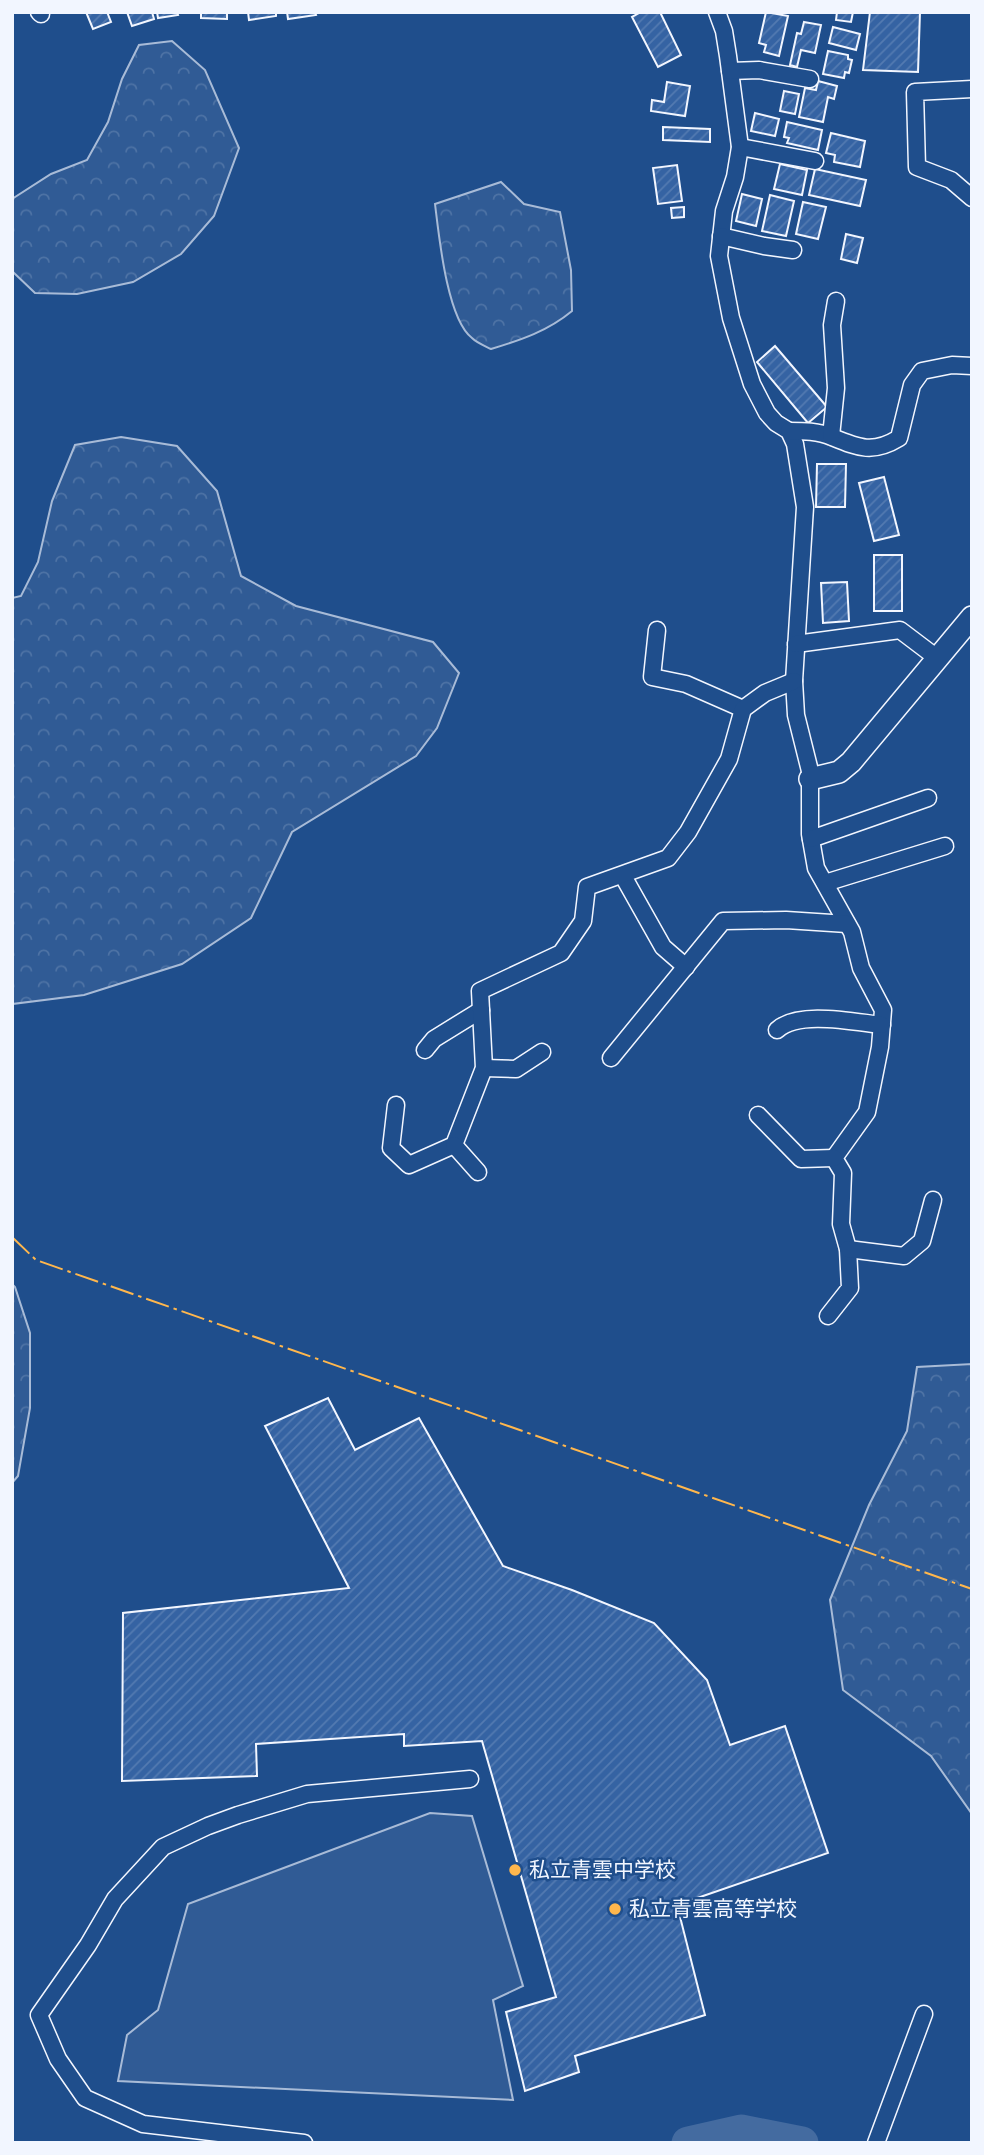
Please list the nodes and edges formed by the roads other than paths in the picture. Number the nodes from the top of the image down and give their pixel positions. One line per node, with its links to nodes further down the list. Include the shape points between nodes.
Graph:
1 (717, 12): 2 (street)
2 (730, 71): 3 (street, via 759,70); 5 (street)
3 (810, 79)
4 (972, 89): 7 (street, via 915,92 917,167 951,180)
5 (740, 146): 6 (street); 8 (street)
6 (815, 161)
7 (972, 198)
8 (722, 236): 9 (street); 12 (street, via 719,256 731,318 752,384 767,412)
9 (793, 250)
10 (836, 301): 13 (street)
11 (972, 366): 13 (street, via 922,371 912,385 900,438 887,446 859,448)
12 (789, 431): 13 (street); 16 (street, via 805,507)
13 (831, 436)
14 (972, 617): 17 (street)
15 (657, 630): 19 (street, via 652,677 686,684)
16 (796, 644): 17 (street, via 900,630); 18 (street)
17 (937, 658): 20 (street, via 851,762 839,772)
18 (794, 681): 19 (street); 20 (street, via 796,715)
19 (743, 709): 24 (street, via 729,760 688,832 667,858)
20 (810, 779): 22 (street)
21 (928, 799): 22 (street)
22 (811, 839): 25 (street)
23 (945, 846): 25 (street)
24 (623, 876): 27 (street, via 663,947); 28 (street, via 587,887 583,921 561,953 480,991)
25 (825, 883): 26 (street)
26 (847, 924): 27 (street, via 723,920); 29 (street, via 861,968 883,1010)
27 (686, 967): 33 (street)
28 (481, 1010): 31 (street); 34 (street)
29 (882, 1025): 30 (street, via 803,1018 783,1023); 38 (street, via 867,1112)
30 (776, 1030)
31 (425, 1050)
32 (542, 1052): 34 (street, via 516,1069)
33 (611, 1058)
34 (484, 1068): 37 (street)
35 (396, 1105): 37 (street, via 391,1148 410,1165)
36 (758, 1115): 38 (street, via 801,1159)
37 (454, 1145): 39 (street)
38 (834, 1158): 41 (street, via 843,1172 841,1224)
39 (478, 1172)
40 (933, 1200): 41 (street, via 922,1241 904,1256)
41 (848, 1249): 42 (street, via 850,1288)
42 (828, 1316)
43 (470, 1779): 46 (street, via 307,1794 218,1822 163,1847 115,1899 39,2015 58,2059 85,2098 143,2124)
44 (924, 2014): 45 (street)
45 (876, 2142)
46 (304, 2143)

